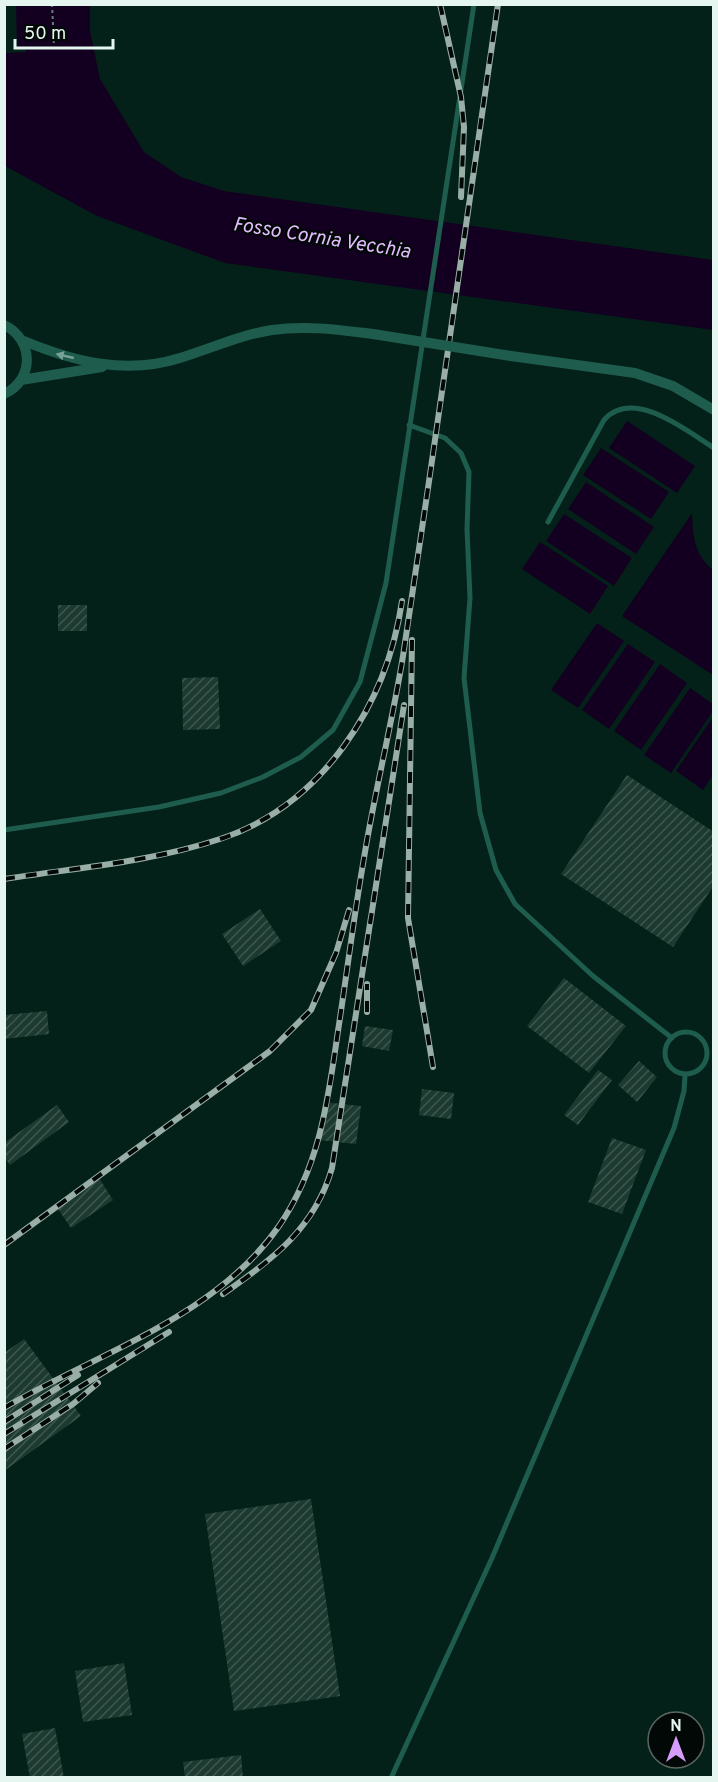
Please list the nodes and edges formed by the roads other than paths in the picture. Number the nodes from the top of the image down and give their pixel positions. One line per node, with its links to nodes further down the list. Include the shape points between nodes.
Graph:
1 (474, 4): 8 (lane)
2 (4, 325): 3 (street)
3 (24, 341): 4 (street, one-way to 3, via 55,354); 5 (street, via 28,363)
4 (108, 366): 5 (street); 7 (street, bridge, via 139,367 180,358 232,338 274,330 325,328 635,373 673,386)
5 (21, 380): 6 (street)
6 (4, 394)
7 (712, 410)
8 (409, 425): 11 (lane, via 386,583 360,682 333,730 301,757 222,793 159,807); 12 (lane, via 446,438 462,453 469,472 470,598 464,678 480,813 496,870 515,904 594,976)
9 (714, 448): 10 (lane, via 654,412 615,410 604,420)
10 (548, 522)
11 (4, 830)
12 (672, 1038): 13 (lane, via 691,1033 703,1040); 14 (lane, via 665,1057 672,1069)
13 (711, 1055): 14 (lane, via 703,1066)
14 (685, 1075): 15 (lane, via 674,1128 492,1558)
15 (391, 1778)

